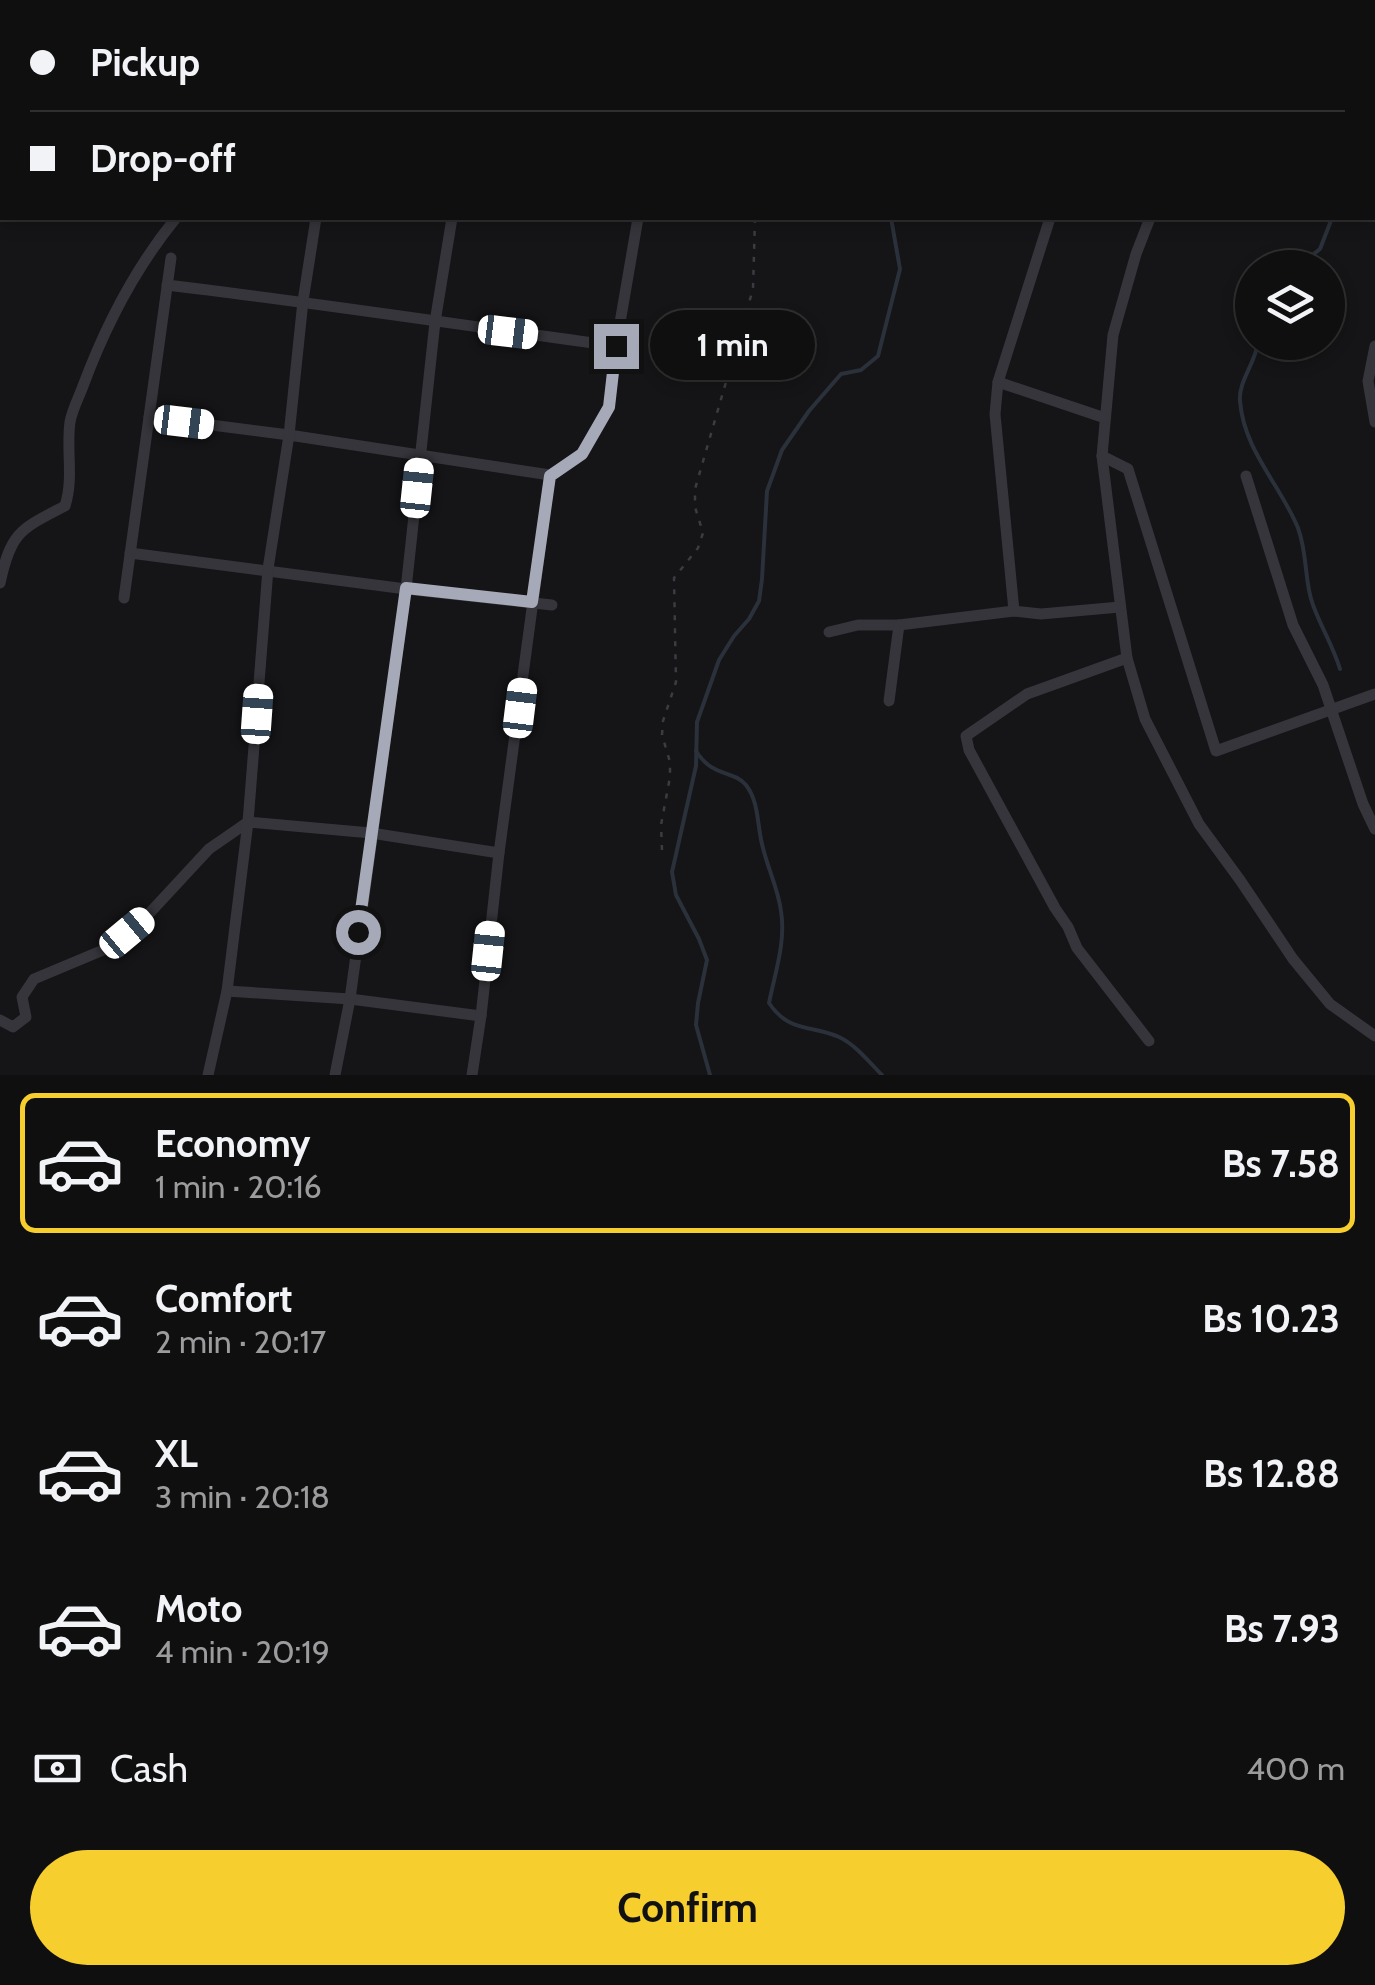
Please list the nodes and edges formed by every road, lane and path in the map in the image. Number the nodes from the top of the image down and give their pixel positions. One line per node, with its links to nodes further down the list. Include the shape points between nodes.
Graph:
1 (174, 220): 25 (street, via 132,282 91,365 70,421 65,506 17,534)
2 (316, 220): 10 (street)
3 (452, 220): 11 (street)
4 (638, 220): 12 (street)
5 (754, 220): 41 (path, via 753,289 695,489 703,533 674,578 676,682 663,721 670,778)
6 (1049, 220): 14 (street)
7 (1149, 220): 16 (street, via 1114,335)
8 (171, 258): 9 (street)
9 (168, 285): 10 (street); 15 (street)
10 (303, 302): 11 (street); 18 (street)
11 (436, 322): 12 (street); 19 (street)
12 (616, 346): 21 (street, via 609,407 582,454)
13 (1375, 346): 17 (street, via 1368,380)
14 (998, 382): 16 (street); 31 (street, via 995,414)
15 (149, 418): 18 (street); 23 (street)
16 (1106, 418): 20 (street)
17 (1375, 422)
18 (289, 435): 19 (street); 24 (street)
19 (420, 455): 21 (street); 26 (street)
20 (1102, 456): 30 (street); 37 (street, via 1128,468 1216,751)
21 (550, 476): 28 (street)
22 (1246, 476): 37 (street, via 1294,625)
23 (130, 553): 24 (street); 27 (street)
24 (268, 569): 26 (street); 38 (street)
25 (0, 583)
26 (406, 588): 28 (street); 40 (street)
27 (124, 598)
28 (532, 602): 29 (street); 42 (street)
29 (552, 605)
30 (1120, 606): 31 (street); 34 (street)
31 (1014, 612): 32 (street)
32 (899, 625): 33 (street); 36 (street)
33 (829, 632)
34 (1127, 658): 47 (street, via 1145,719 1198,824 1330,1004); 48 (street, via 1027,694 966,736 1077,948)
35 (1375, 694): 37 (street)
36 (889, 700)
37 (1332, 708): 39 (street)
38 (248, 822): 40 (street); 43 (street); 46 (street, via 209,849 146,918 108,948 34,980 22,997 26,1017 13,1027)
39 (1375, 829)
40 (371, 832): 42 (street); 44 (street)
41 (662, 850)
42 (499, 853): 45 (street)
43 (227, 991): 44 (street); 49 (street)
44 (350, 999): 45 (street); 50 (street)
45 (482, 1016): 51 (street)
46 (0, 1020)
47 (1375, 1036)
48 (1149, 1041)
49 (208, 1075)
50 (335, 1075)
51 (472, 1075)

